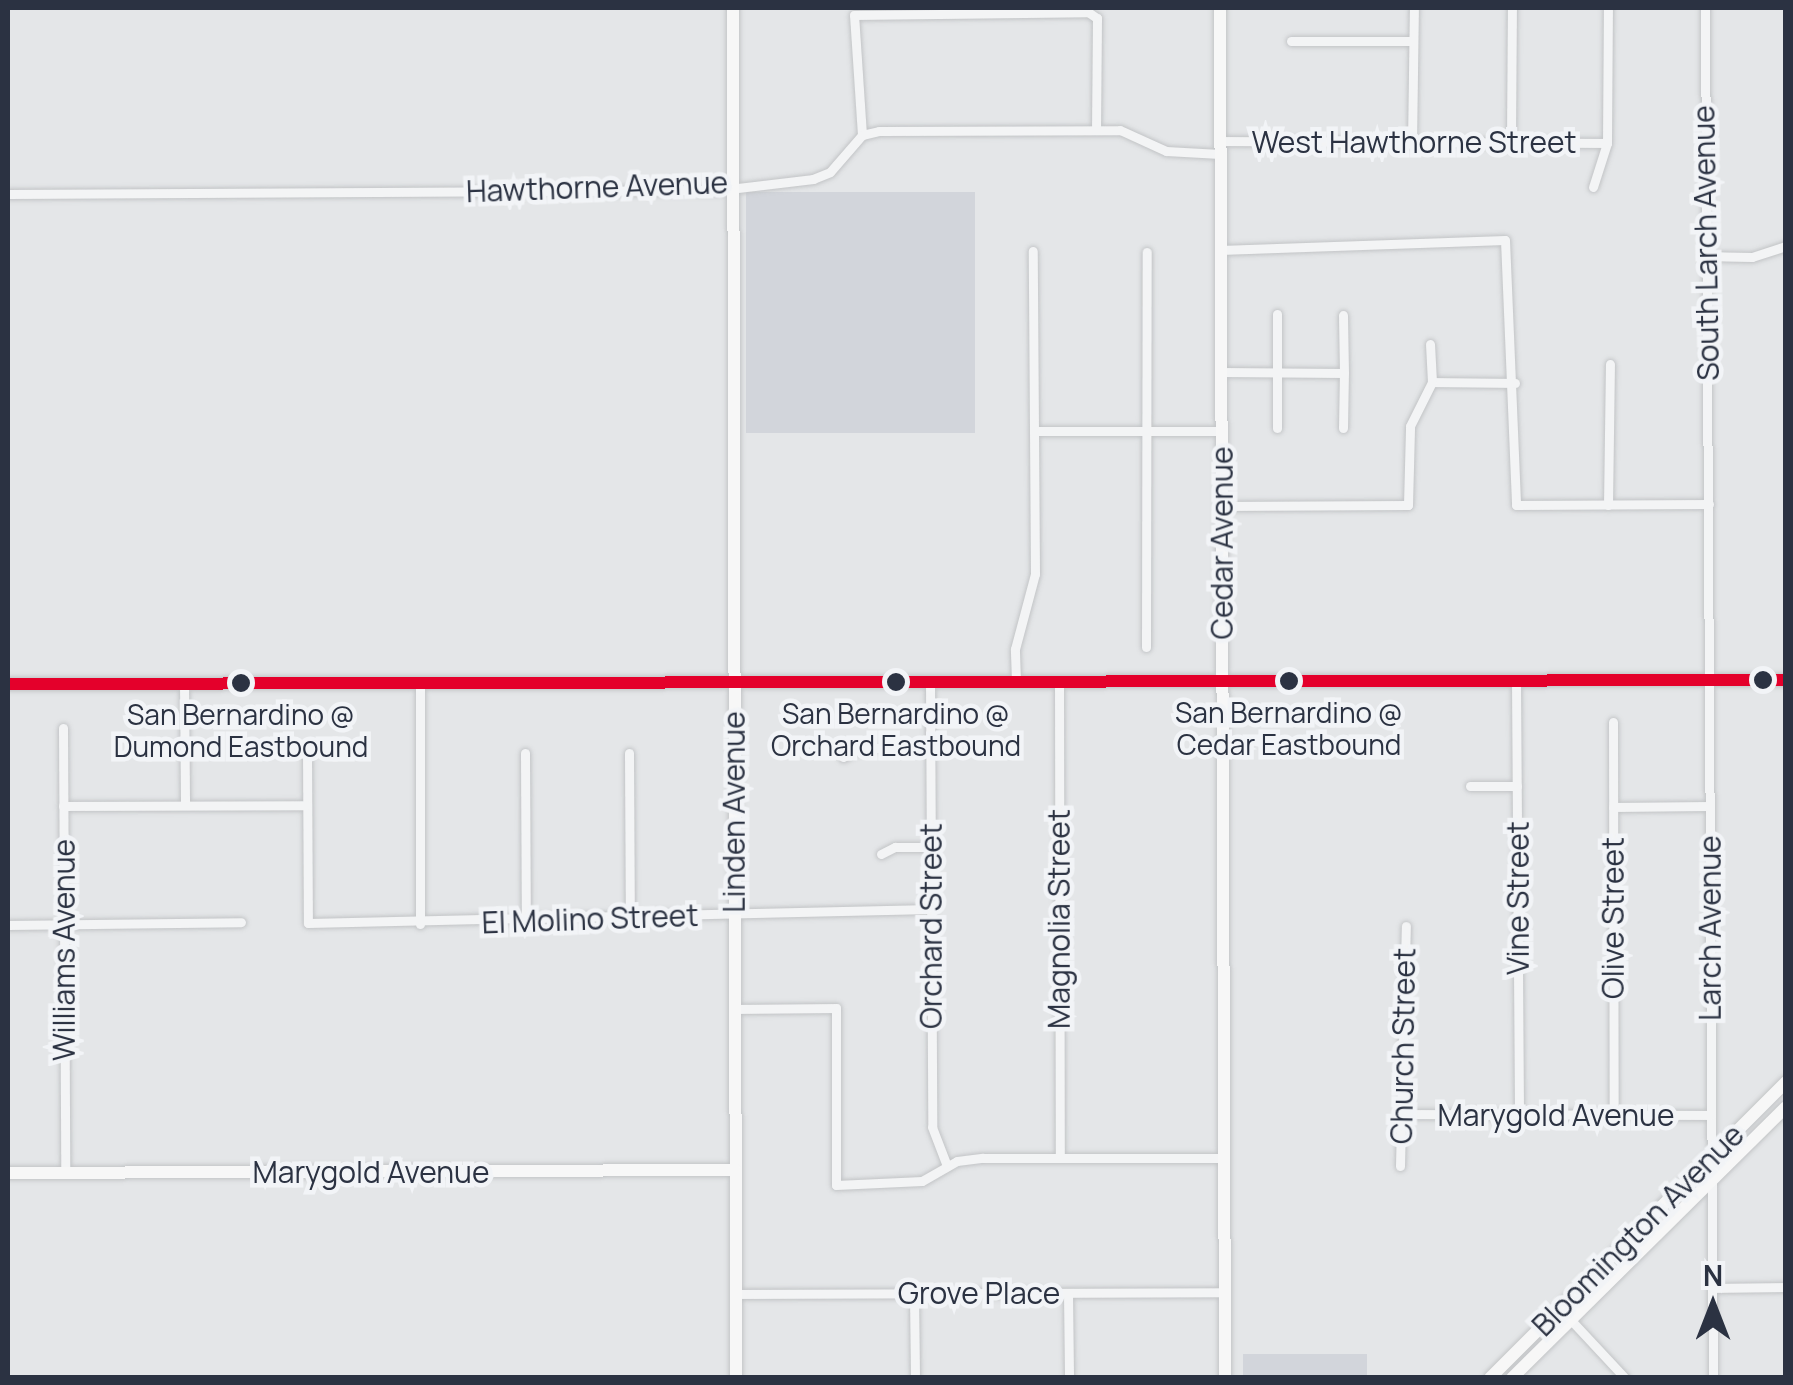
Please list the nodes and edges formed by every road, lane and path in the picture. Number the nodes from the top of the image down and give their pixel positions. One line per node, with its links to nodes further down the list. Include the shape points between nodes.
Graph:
1 (733, 8): 15 (main road, Linden Avenue)
2 (1220, 8): 14 (main road, Cedar Avenue)
3 (1414, 8): 8 (street)
4 (1512, 8): 11 (street)
5 (1608, 8): 12 (street)
6 (1705, 8): 22 (street, South Larch Avenue)
7 (1291, 41): 8 (street)
8 (1412, 41): 13 (street)
9 (1096, 130): 10 (street); 10 (street, via 1097,18 1088,12 854,15); 14 (street, via 1129,131 1183,154)
10 (862, 134): 15 (street, Hawthorne Avenue, via 830,172 814,179)
11 (1511, 141): 12 (street, West Hawthorne Street); 13 (street, West Hawthorne Street)
12 (1607, 143): 16 (street)
13 (1412, 145): 14 (street, West Hawthorne Street)
14 (1220, 148): 19 (main road, Cedar Avenue)
15 (732, 186): 17 (street, Hawthorne Avenue); 47 (main road, Linden Avenue)
16 (1594, 186)
17 (8, 194)
18 (1786, 246): 22 (street, via 1752,257)
19 (1220, 250): 27 (main road, Cedar Avenue); 31 (street, via 1506,240)
20 (1032, 251): 34 (street)
21 (1147, 252): 35 (street)
22 (1708, 256): 37 (street, South Larch Avenue)
23 (1277, 314): 28 (street)
24 (1343, 316): 29 (street)
25 (1430, 344): 30 (street)
26 (1610, 364): 39 (street)
27 (1221, 372): 28 (street); 36 (main road, Cedar Avenue)
28 (1276, 373): 29 (street); 32 (street)
29 (1344, 373): 33 (street)
30 (1432, 382): 31 (street); 40 (street, via 1410,426 1408,506)
31 (1515, 383): 39 (street, via 1516,505)
32 (1277, 428)
33 (1343, 428)
34 (1034, 431): 35 (street); 49 (street, via 1035,574 1015,648)
35 (1145, 431): 36 (street); 41 (street)
36 (1221, 431): 40 (main road, Cedar Avenue)
37 (1709, 479): 38 (street, Larch Avenue)
38 (1709, 504): 39 (street); 46 (street, Larch Avenue)
39 (1608, 505)
40 (1220, 506): 44 (main road, Cedar Avenue)
41 (1146, 648)
42 (1786, 680): 46 (main road)
43 (1058, 681): 44 (main road); 49 (main road); 86 (street, Magnolia Street)
44 (1222, 681): 45 (main road); 87 (main road, Cedar Avenue)
45 (1516, 681): 46 (main road); 61 (street, Vine Street)
46 (1709, 681): 65 (street, Larch Avenue)
47 (733, 682): 48 (main road); 50 (main road); 70 (main road, Linden Avenue)
48 (930, 682): 49 (main road); 55 (street, Orchard Street)
49 (1016, 682)
50 (420, 683): 52 (main road); 76 (street)
51 (8, 684): 52 (main road)
52 (184, 684): 62 (street)
53 (1613, 722): 66 (street, Olive Street)
54 (63, 728): 64 (street, Williams Avenue)
55 (930, 748): 59 (street, via 858,748); 67 (street, Orchard Street)
56 (306, 749): 63 (street)
57 (525, 753): 73 (street)
58 (629, 753): 71 (street)
59 (843, 757)
60 (1470, 786): 61 (street)
61 (1517, 786): 82 (street, Vine Street)
62 (185, 805): 63 (street); 64 (street)
63 (307, 805): 76 (street, El Molino Street, via 308,924)
64 (63, 806): 75 (street, Williams Avenue)
65 (1710, 806): 66 (street); 84 (street, Larch Avenue)
66 (1613, 807): 83 (street, Olive Street)
67 (931, 847): 68 (street); 69 (street, Orchard Street)
68 (881, 854)
69 (931, 910): 70 (street, El Molino Street); 88 (street, Orchard Street, via 932,1127)
70 (734, 915): 71 (street, El Molino Street); 78 (main road, Linden Avenue)
71 (630, 920): 73 (street, El Molino Street)
72 (240, 922): 75 (street)
73 (526, 922): 76 (street, El Molino Street)
74 (8, 924): 75 (street)
75 (64, 924): 91 (street, Williams Avenue)
76 (420, 924)
77 (1406, 926): 81 (street, Church Street)
78 (735, 1009): 88 (street, via 836,1008 836,1185 908,1184); 90 (main road, Linden Avenue)
79 (1786, 1082): 85 (main road, Bloomington Avenue)
80 (1786, 1107): 93 (main road, Bloomington Avenue)
81 (1400, 1114): 82 (street, Marygold Avenue); 89 (street, Church Street)
82 (1519, 1114): 83 (street, Marygold Avenue)
83 (1614, 1114): 84 (street, Marygold Avenue)
84 (1711, 1115): 85 (street, Larch Avenue)
85 (1710, 1155): 93 (street, Larch Avenue); 100 (main road, Bloomington Avenue)
86 (1060, 1158): 87 (street); 88 (street, via 967,1159)
87 (1224, 1158): 96 (main road, Cedar Avenue)
88 (947, 1166)
89 (1400, 1166)
90 (736, 1170): 91 (main road, Marygold Avenue); 98 (main road, Linden Avenue)
91 (65, 1172): 92 (main road, Marygold Avenue)
92 (8, 1173)
93 (1711, 1180): 95 (street, Larch Avenue); 101 (main road, Bloomington Avenue)
94 (1786, 1286): 95 (street)
95 (1712, 1288): 109 (street, Larch Avenue)
96 (1223, 1292): 97 (street, Grove Place); 105 (main road, Cedar Avenue)
97 (1068, 1293): 99 (street, Grove Place); 104 (street)
98 (736, 1294): 99 (street, Grove Place); 102 (main road, Linden Avenue)
99 (914, 1294): 103 (street)
100 (1560, 1308): 101 (street); 106 (main road, Bloomington Avenue)
101 (1571, 1320): 107 (main road, Bloomington Avenue); 108 (street)
102 (736, 1378)
103 (915, 1378)
104 (1069, 1378)
105 (1225, 1378)
106 (1490, 1378)
107 (1512, 1378)
108 (1625, 1378)
109 (1713, 1378)

